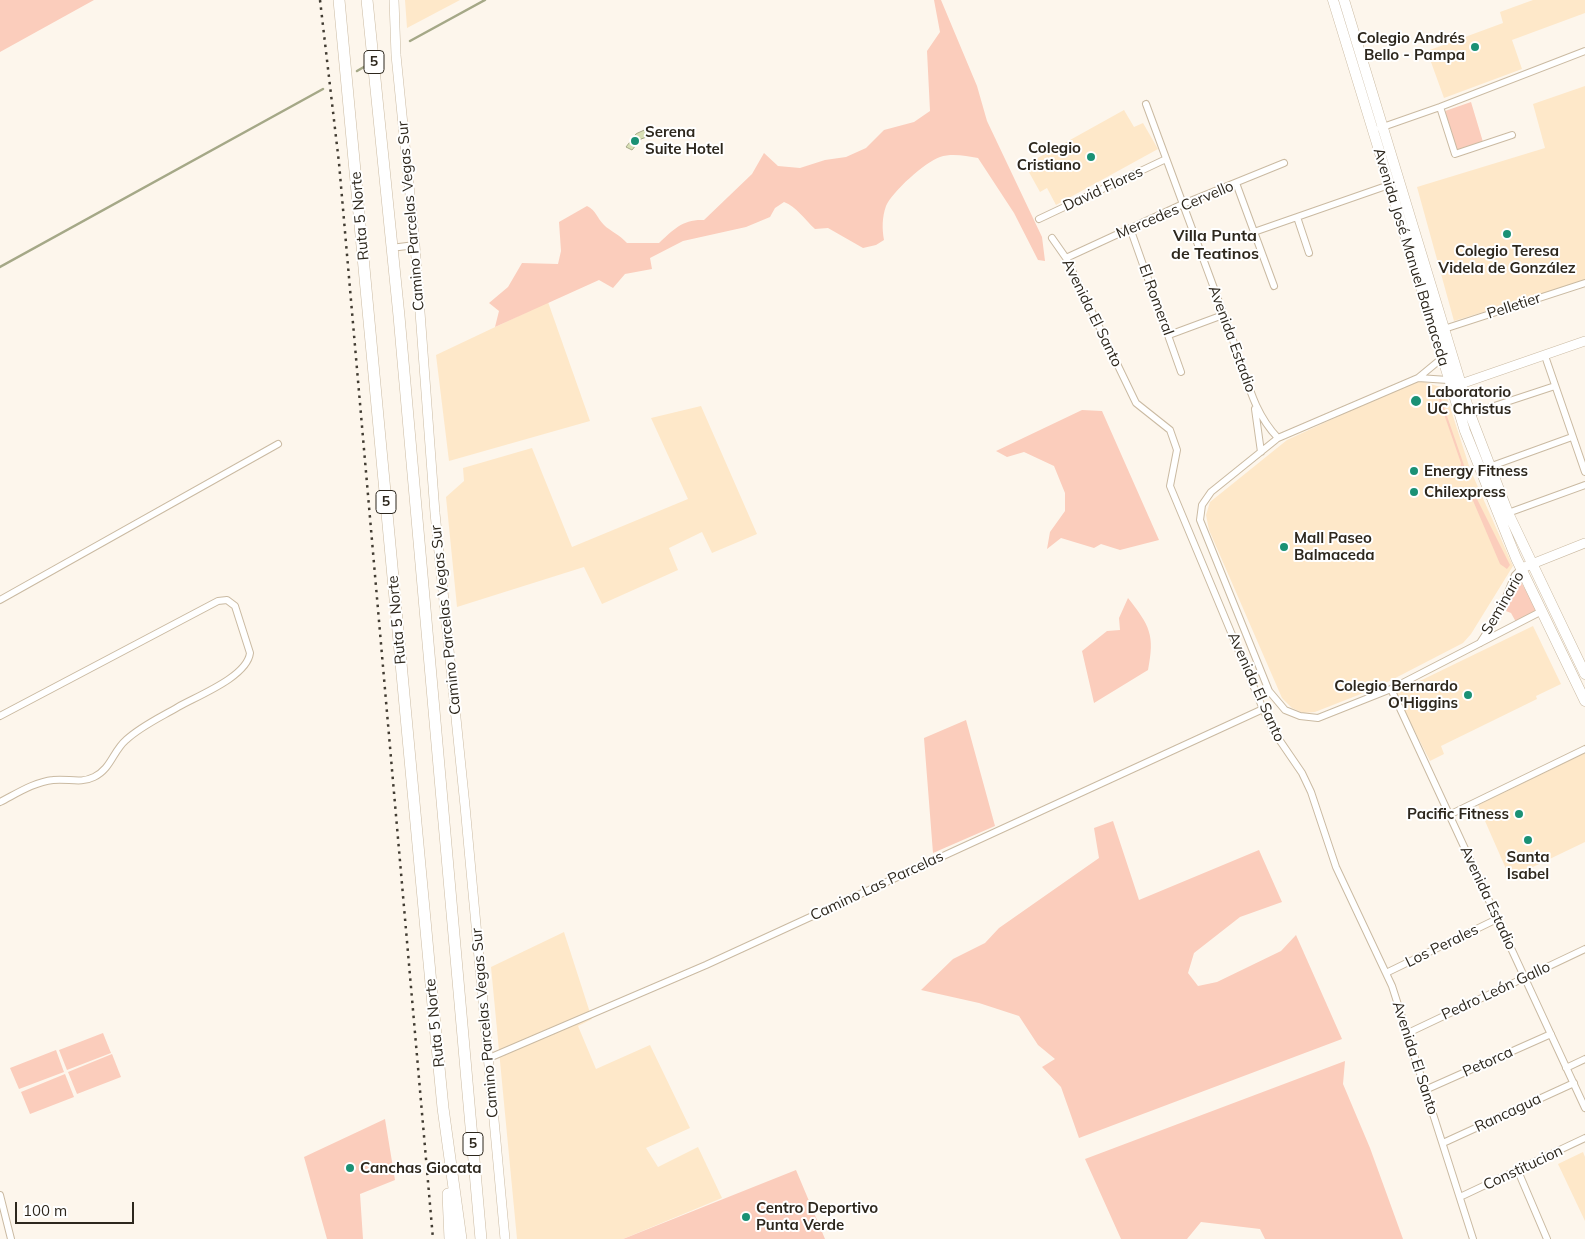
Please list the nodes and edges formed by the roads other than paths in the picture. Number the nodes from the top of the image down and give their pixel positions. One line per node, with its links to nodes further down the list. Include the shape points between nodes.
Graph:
1 (339, 0): 73 (highway, Ruta 5 Norte / 5)
2 (368, 0): 22 (highway, Ruta 5 Norte / 5)
3 (394, 0): 21 (street, Camino Parcelas Vegas Sur, via 396,55)
4 (1333, 0): 9 (main road, Avenida José Manuel Balmaceda)
5 (1344, 0): 9 (main road, Avenida José Manuel Balmaceda)
6 (1585, 51): 8 (street)
7 (1146, 104): 11 (street, Avenida Estadio)
8 (1440, 108): 9 (street); 10 (street, via 1454,154)
9 (1378, 129): 14 (main road, Avenida José Manuel Balmaceda); 28 (main road, Avenida José Manuel Balmaceda)
10 (1512, 136)
11 (1166, 159): 15 (street, Avenida Estadio); 17 (street, David Flores)
12 (1284, 163): 13 (street, Mercedes Cervello)
13 (1236, 183): 15 (street, Mercedes Cervello); 19 (street)
14 (1389, 185): 16 (street); 32 (main road, Avenida José Manuel Balmaceda)
15 (1183, 204): 18 (street, Mercedes Cervello); 27 (street, Avenida Estadio)
16 (1297, 217): 19 (street); 23 (street)
17 (1039, 219)
18 (1130, 228): 24 (street, Mercedes Cervello); 29 (street, El Romeral)
19 (1254, 232): 26 (street)
20 (1052, 238): 24 (street, Avenida El Santo)
21 (415, 245): 22 (street); 68 (street, Camino Parcelas Vegas Sur, via 435,513)
22 (391, 248): 84 (highway, Ruta 5 Norte / 5)
23 (1309, 253)
24 (1066, 258): 57 (street, Avenida El Santo, via 1136,403 1170,430 1177,450 1170,486)
25 (1585, 283): 28 (street, Pelletier)
26 (1274, 286)
27 (1223, 315): 29 (street); 38 (street, Avenida Estadio)
28 (1444, 329): 36 (main road, Avenida José Manuel Balmaceda)
29 (1169, 335): 33 (street, El Romeral)
30 (1585, 341): 31 (street)
31 (1545, 356): 36 (street); 37 (street)
32 (1441, 359): 34 (street); 35 (main road, Avenida José Manuel Balmaceda)
33 (1180, 372)
34 (1418, 378): 35 (street); 41 (street)
35 (1449, 384): 36 (street); 50 (main road, Avenida José Manuel Balmaceda, via 1479,472)
36 (1461, 384): 39 (main road, Avenida José Manuel Balmaceda)
37 (1555, 386): 39 (street); 40 (street)
38 (1255, 405): 41 (street, Avenida Estadio); 43 (street, Avenida Estadio)
39 (1470, 414): 44 (main road, Avenida José Manuel Balmaceda)
40 (1572, 437): 44 (street); 45 (street)
41 (1278, 438): 43 (street)
42 (278, 444): 51 (street)
43 (1261, 452): 55 (street, via 1211,492 1202,505 1200,520 1269,691 1285,710 1318,718)
44 (1489, 467): 47 (main road, Avenida José Manuel Balmaceda)
45 (1585, 472)
46 (1585, 485): 47 (street)
47 (1508, 513): 49 (main road, Avenida José Manuel Balmaceda)
48 (1585, 543): 49 (street, Seminario)
49 (1532, 562): 50 (street, Seminario); 54 (main road, Avenida José Manuel Balmaceda)
50 (1522, 568): 52 (main road, Avenida José Manuel Balmaceda); 53 (street, Seminario)
51 (0, 600)
52 (1542, 611): 53 (street); 56 (main road, Avenida José Manuel Balmaceda)
53 (1480, 644): 55 (street)
54 (1585, 674)
55 (1390, 689): 61 (street, Avenida Estadio)
56 (1585, 701)
57 (1263, 709): 64 (street, Avenida El Santo, via 1311,792 1336,867); 68 (street, Camino Las Parcelas, via 706,965)
58 (0, 716): 60 (street, via 221,599 231,601 235,606 250,653 242,668 132,735 109,765 94,777 77,782 50,780)
59 (1585, 749): 61 (street)
60 (0, 802)
61 (1449, 815): 62 (street, Avenida Estadio)
62 (1497, 919): 64 (street, Los Perales); 65 (street, Avenida Estadio)
63 (1584, 953): 65 (street, Pedro León Gallo)
64 (1386, 973): 66 (street, Avenida El Santo)
65 (1524, 977): 66 (street, Pedro León Gallo); 67 (street, Avenida Estadio)
66 (1408, 1033): 72 (street, Avenida El Santo)
67 (1551, 1034): 70 (street, Avenida Estadio); 72 (street, Petorca)
68 (489, 1058): 85 (street, Camino Parcelas Vegas Sur)
69 (1585, 1059): 70 (street)
70 (1566, 1068): 71 (street, Avenida Estadio)
71 (1574, 1083): 74 (street, Avenida Estadio); 76 (street, Rancagua)
72 (1425, 1090): 76 (street, Avenida El Santo)
73 (443, 1108): 82 (highway); 83 (highway, Ruta 5 Norte / 5)
74 (1585, 1108)
75 (1585, 1138): 77 (street, Constitucion)
76 (1443, 1143): 79 (street, Avenida El Santo)
77 (1518, 1172): 79 (street, Constitucion); 87 (street)
78 (0, 1195): 80 (street)
79 (1460, 1197): 86 (street, Avenida El Santo)
80 (1, 1206): 81 (street)
81 (11, 1239)
82 (450, 1239)
83 (461, 1239)
84 (481, 1239)
85 (505, 1239)
86 (1473, 1239)
87 (1547, 1239)

